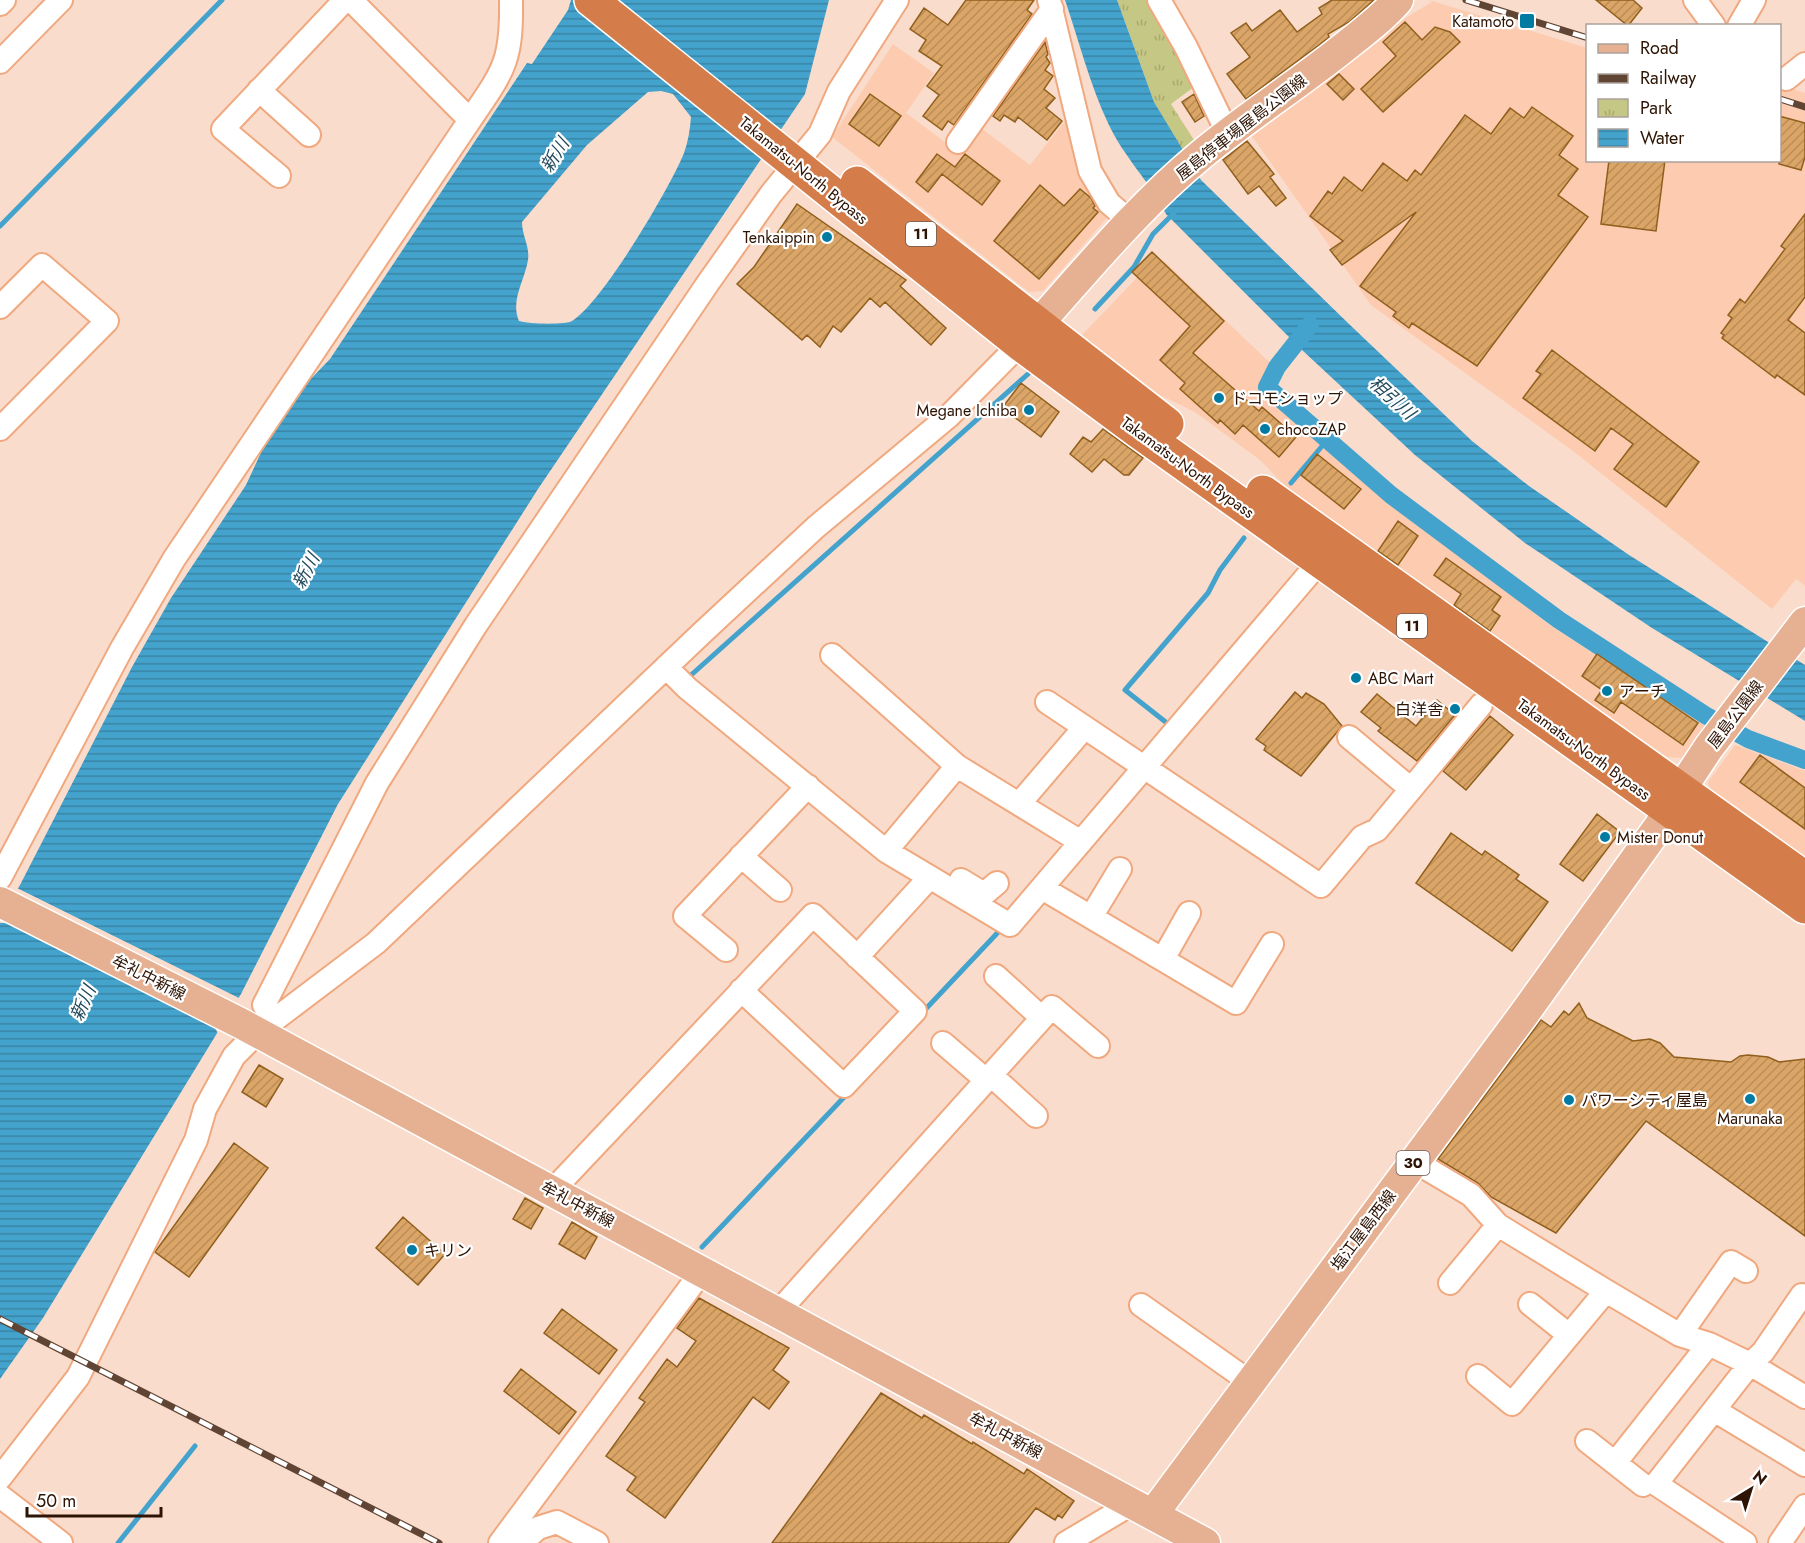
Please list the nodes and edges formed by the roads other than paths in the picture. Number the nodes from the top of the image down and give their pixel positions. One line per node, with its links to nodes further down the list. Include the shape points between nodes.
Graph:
1 (4, 0): 13 (street)
2 (61, 0): 18 (street)
3 (345, 0): 21 (street)
4 (351, 0): 22 (street)
5 (511, 0): 22 (street, via 512,40 505,68)
6 (591, 0): 26 (highway, Takamatsu-North Bypass / 11)
7 (628, 0): 26 (highway, Takamatsu-North Bypass / 11)
8 (897, 0): 26 (street, via 845,81 825,124)
9 (1159, 0): 23 (street)
10 (1695, 0): 16 (street)
11 (1754, 0): 12 (street, via 1767,6); 17 (street)
12 (1771, 0)
13 (0, 4)
14 (1051, 4): 25 (street); 28 (street, via 1090,171 1109,203)
15 (1400, 4): 23 (main road, 屋島停車場屋島公園線)
16 (1713, 24)
17 (1740, 24)
18 (0, 62)
19 (1805, 64): 20 (street)
20 (1786, 79)
21 (259, 90): 24 (street); 27 (street, via 223,129)
22 (471, 120): 55 (street, via 174,559 122,648)
23 (1228, 134): 28 (main road, 屋島停車場屋島公園線)
24 (309, 135)
25 (958, 142)
26 (801, 153): 30 (highway, Takamatsu-North Bypass / 11); 66 (street, via 476,625 377,783)
27 (279, 176)
28 (1133, 219): 30 (main road, 屋島停車場屋島公園線)
29 (0, 307): 31 (street, via 42,265 107,321)
30 (1029, 334): 32 (highway, Takamatsu-North Bypass / 11); 35 (street, via 949,416 816,527); 44 (highway, Takamatsu-North Bypass / 11, via 1153,414)
31 (0, 429)
32 (1320, 561): 41 (street); 44 (highway, Takamatsu-North Bypass / 11)
33 (1798, 632): 44 (main road, 屋島公園線)
34 (832, 655): 40 (street)
35 (666, 667): 42 (street); 66 (street, via 376,943)
36 (1047, 702): 38 (street)
37 (1481, 705): 43 (street)
38 (1084, 728): 41 (street); 45 (street)
39 (1348, 737): 43 (street)
40 (957, 766): 45 (street); 46 (street)
41 (1144, 769): 43 (street, via 1321,886 1362,837 1377,830); 47 (street)
42 (808, 786): 46 (street); 48 (street)
43 (1411, 789)
44 (1674, 799): 51 (highway, Takamatsu-North Bypass / 11); 56 (highway, Takamatsu-North Bypass / 11); 71 (main road, 塩江屋島西線 / 30, via 1660,825)
45 (1019, 804): 47 (street)
46 (887, 841): 50 (street); 52 (street, via 984,894)
47 (1081, 842): 53 (street)
48 (741, 856): 54 (street); 60 (street, via 685,916)
49 (1120, 869): 58 (street)
50 (930, 877): 53 (street, via 1010,925); 61 (street)
51 (1805, 878)
52 (997, 883)
53 (1042, 888): 58 (street)
54 (780, 890)
55 (0, 894): 66 (main road, 牟礼中新線)
56 (1805, 907)
57 (1189, 913): 62 (street)
58 (1091, 917): 62 (street)
59 (1272, 944): 62 (street, via 1236,1003)
60 (726, 950)
61 (857, 957): 64 (street, via 813,915); 64 (street, via 915,1011 844,1086)
62 (1163, 959)
63 (996, 976): 65 (street)
64 (741, 990): 72 (street)
65 (1042, 1018): 68 (street, via 1052,1007); 69 (street)
66 (257, 1025): 72 (main road, 牟礼中新線); 93 (street, via 234,1056 205,1109 196,1140 78,1377)
67 (943, 1043): 69 (street)
68 (1098, 1046)
69 (988, 1078): 70 (street); 81 (street)
70 (1035, 1116)
71 (1414, 1161): 73 (street, via 1471,1196); 87 (main road, 塩江屋島西線 / 30)
72 (552, 1191): 74 (main road, 牟礼中新線)
73 (1498, 1226): 76 (street); 77 (street)
74 (703, 1270): 81 (main road, 牟礼中新線); 99 (street)
75 (1746, 1271): 83 (street, via 1731,1262)
76 (1449, 1283)
77 (1606, 1291): 82 (street); 83 (street)
78 (1805, 1297): 85 (street, via 1802,1295 1763,1352)
79 (1530, 1304): 82 (street)
80 (1141, 1305): 87 (street)
81 (779, 1311): 97 (main road, 牟礼中新線)
82 (1569, 1335): 86 (street, via 1512,1404)
83 (1680, 1335): 84 (street)
84 (1709, 1344): 85 (street); 91 (street)
85 (1750, 1364): 88 (street); 89 (street)
86 (1478, 1376)
87 (1250, 1382): 97 (main road, 塩江屋島西線 / 30)
88 (1805, 1397)
89 (1714, 1410): 92 (street); 104 (street, via 1656,1484)
90 (1587, 1441): 91 (street)
91 (1615, 1463): 94 (street)
92 (1805, 1465)
93 (0, 1478)
94 (1643, 1485)
95 (0, 1496): 98 (street)
96 (1805, 1506): 105 (street)
97 (1143, 1509): 102 (street); 103 (main road)
98 (61, 1543)
99 (500, 1543)
100 (521, 1543): 101 (street, via 538,1528 556,1522)
101 (597, 1543)
102 (1066, 1543)
103 (1205, 1543)
104 (1745, 1543)
105 (1780, 1543)

